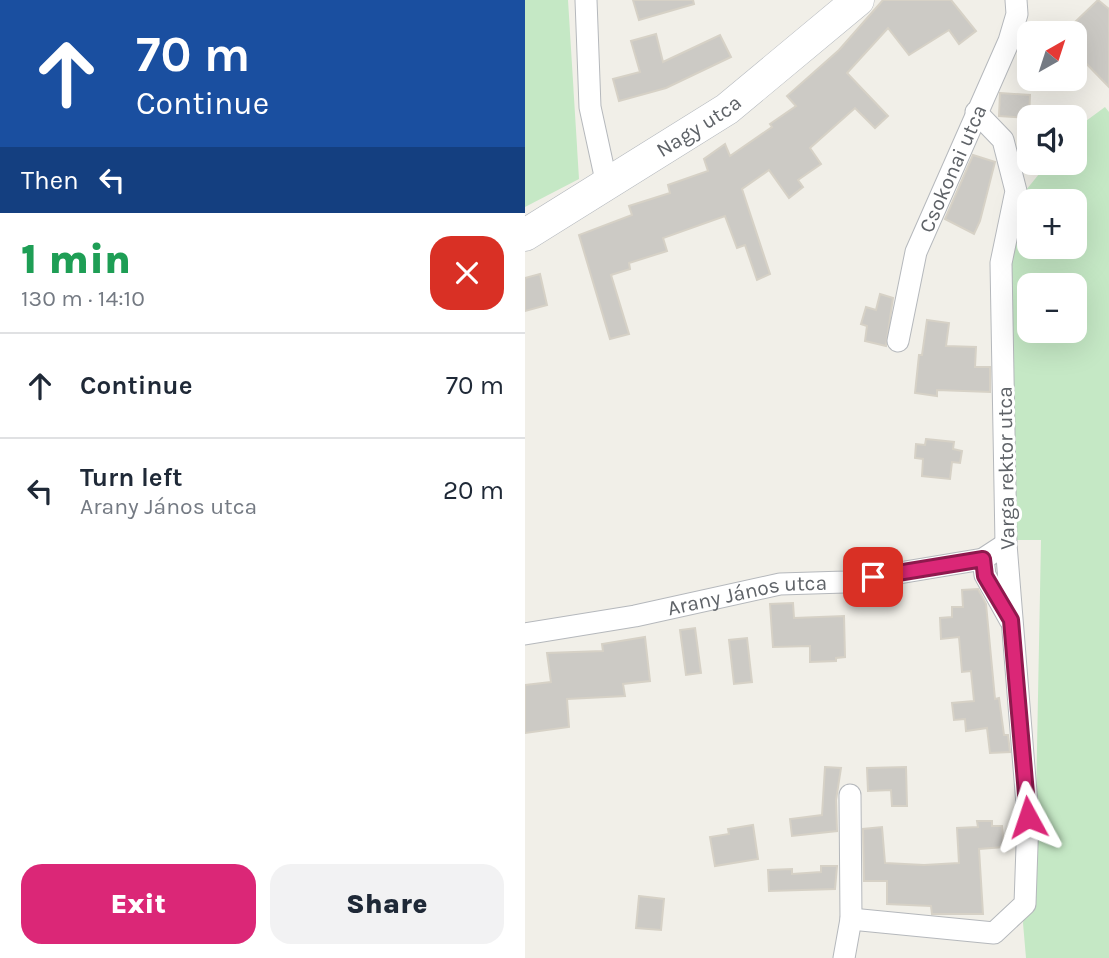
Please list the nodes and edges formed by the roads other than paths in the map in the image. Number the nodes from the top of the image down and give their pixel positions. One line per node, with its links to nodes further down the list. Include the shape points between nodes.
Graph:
1 (586, 0): 5 (street, via 590,107)
2 (858, 0): 5 (main road, Nagy utca, via 727,109)
3 (1016, 0): 4 (street, Csokonai utca, via 1009,41)
4 (976, 112): 7 (street, Csokonai utca, via 916,252); 8 (street, Varga rektor utca, via 1003,140 1016,191 1001,263)
5 (607, 185): 6 (main road, Nagy utca)
6 (525, 234)
7 (898, 341)
8 (1006, 544): 9 (street, Arany János utca); 10 (street, Varga rektor utca)
9 (983, 559): 10 (street, via 985,576); 11 (street, Arany János utca, via 845,582 781,584)
10 (1011, 620): 13 (street, Varga rektor utca, via 1028,817 1025,904 994,933)
11 (525, 634)
12 (850, 795): 13 (street)
13 (851, 919): 14 (street)
14 (844, 958)

